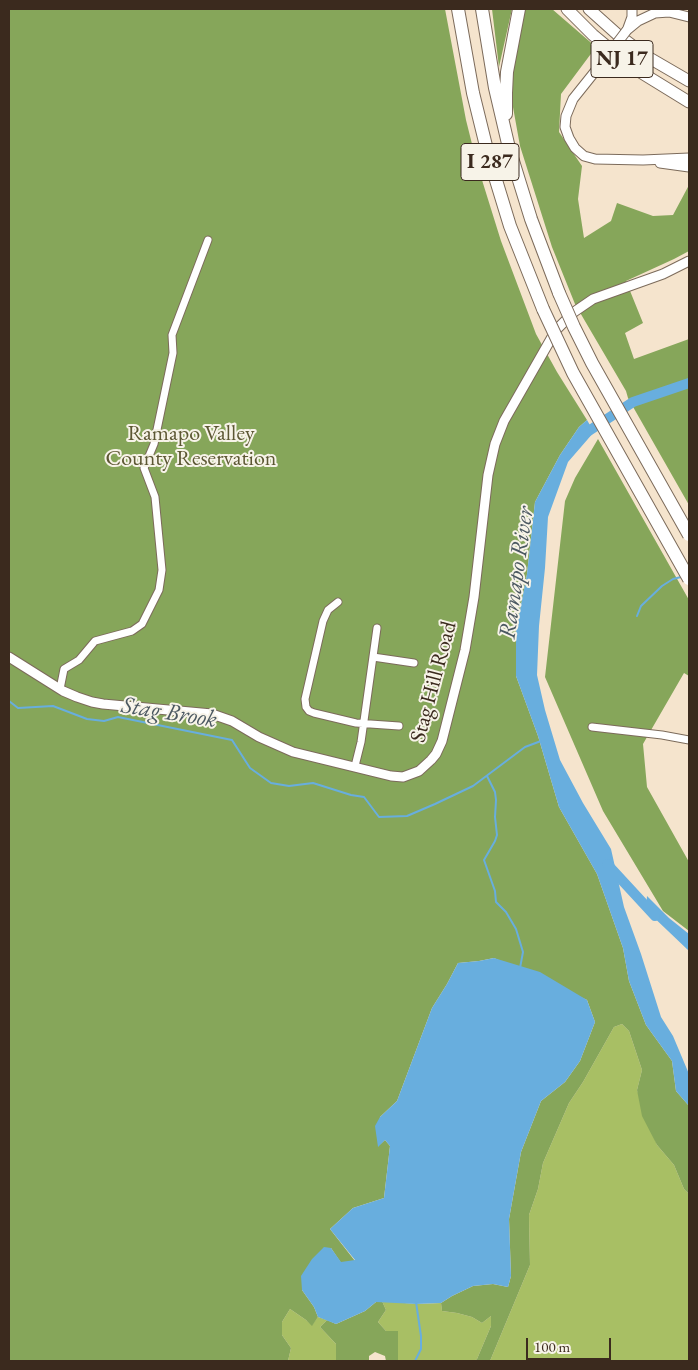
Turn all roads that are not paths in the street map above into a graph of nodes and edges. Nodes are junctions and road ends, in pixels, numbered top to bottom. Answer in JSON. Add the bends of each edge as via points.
{"nodes":[{"id":1,"x":458,"y":9,"type":"edge"},
{"id":2,"x":482,"y":9,"type":"edge"},
{"id":3,"x":519,"y":9,"type":"edge"},
{"id":4,"x":567,"y":9,"type":"edge"},
{"id":5,"x":589,"y":9,"type":"edge"},
{"id":6,"x":598,"y":9,"type":"edge"},
{"id":7,"x":632,"y":9,"type":"edge"},
{"id":8,"x":663,"y":9,"type":"edge"},
{"id":9,"x":677,"y":13,"type":"junction"},
{"id":10,"x":689,"y":17,"type":"edge"},
{"id":11,"x":627,"y":30,"type":"junction"},
{"id":12,"x":632,"y":46,"type":"junction"},
{"id":13,"x":646,"y":56,"type":"junction"},
{"id":14,"x":689,"y":73,"type":"edge"},
{"id":15,"x":689,"y":81,"type":"edge"},
{"id":16,"x":689,"y":100,"type":"edge"},
{"id":17,"x":689,"y":158,"type":"edge"},
{"id":18,"x":643,"y":160,"type":"junction"},
{"id":19,"x":689,"y":167,"type":"edge"},
{"id":20,"x":524,"y":200,"type":"junction"},
{"id":21,"x":208,"y":240,"type":"dead end"},
{"id":22,"x":689,"y":261,"type":"edge"},
{"id":23,"x":689,"y":535,"type":"edge"},
{"id":24,"x":689,"y":579,"type":"edge"},
{"id":25,"x":338,"y":602,"type":"dead end"},
{"id":26,"x":377,"y":628,"type":"dead end"},
{"id":27,"x":9,"y":657,"type":"edge"},
{"id":28,"x":373,"y":657,"type":"junction"},
{"id":29,"x":414,"y":663,"type":"dead end"},
{"id":30,"x":60,"y":689,"type":"junction"},
{"id":31,"x":363,"y":724,"type":"junction"},
{"id":32,"x":399,"y":726,"type":"dead end"},
{"id":33,"x":592,"y":727,"type":"dead end"},
{"id":34,"x":689,"y":740,"type":"edge"},
{"id":35,"x":355,"y":766,"type":"junction"}],
"edges":[{"from":1,"to":24,"type":"highway","number":"I 287","bridge":true,"via":[[488,154],[517,245],[573,373]]},
{"from":2,"to":20,"type":"highway","number":"I 287","via":[[499,109]]},
{"from":3,"to":20,"type":"highway","via":[[506,102]]},
{"from":4,"to":16,"type":"highway","number":"NJ 17","via":[[622,59]]},
{"from":5,"to":12,"type":"highway","number":"NJ 17"},
{"from":6,"to":12,"type":"highway"},
{"from":7,"to":11,"type":"street"},
{"from":8,"to":9,"type":"street"},
{"from":9,"to":10,"type":"street"},
{"from":9,"to":11,"type":"street","via":[[655,13]]},
{"from":11,"to":18,"type":"street","bridge":true,"via":[[573,98],[565,127],[575,148],[584,156],[595,160]]},
{"from":12,"to":13,"type":"highway","number":"NJ 17"},
{"from":13,"to":14,"type":"highway"},
{"from":13,"to":15,"type":"highway","number":"NJ 17"},
{"from":17,"to":18,"type":"street"},
{"from":18,"to":19,"type":"street"},
{"from":20,"to":23,"type":"highway","number":"I 287","bridge":true,"via":[[574,327]]},
{"from":21,"to":30,"type":"street","via":[[172,334],[170,372],[154,444],[144,468],[155,497],[162,570],[159,590],[142,624],[132,631],[95,642],[79,660],[64,669]]},
{"from":22,"to":35,"type":"street","name":"Stag Hill Road","via":[[593,299],[556,330],[504,421],[495,444],[465,650],[440,748],[419,771],[403,776]]},
{"from":25,"to":31,"type":"street","via":[[328,610],[323,621],[305,704],[314,713]]},
{"from":26,"to":28,"type":"street"},
{"from":27,"to":30,"type":"street","name":"Stag Hill Road"},
{"from":28,"to":29,"type":"street"},
{"from":28,"to":31,"type":"street"},
{"from":30,"to":35,"type":"street","name":"Stag Hill Road","via":[[77,698],[103,704],[212,714],[293,752]]},
{"from":31,"to":32,"type":"street"},
{"from":31,"to":35,"type":"street"},
{"from":33,"to":34,"type":"street"}]}
